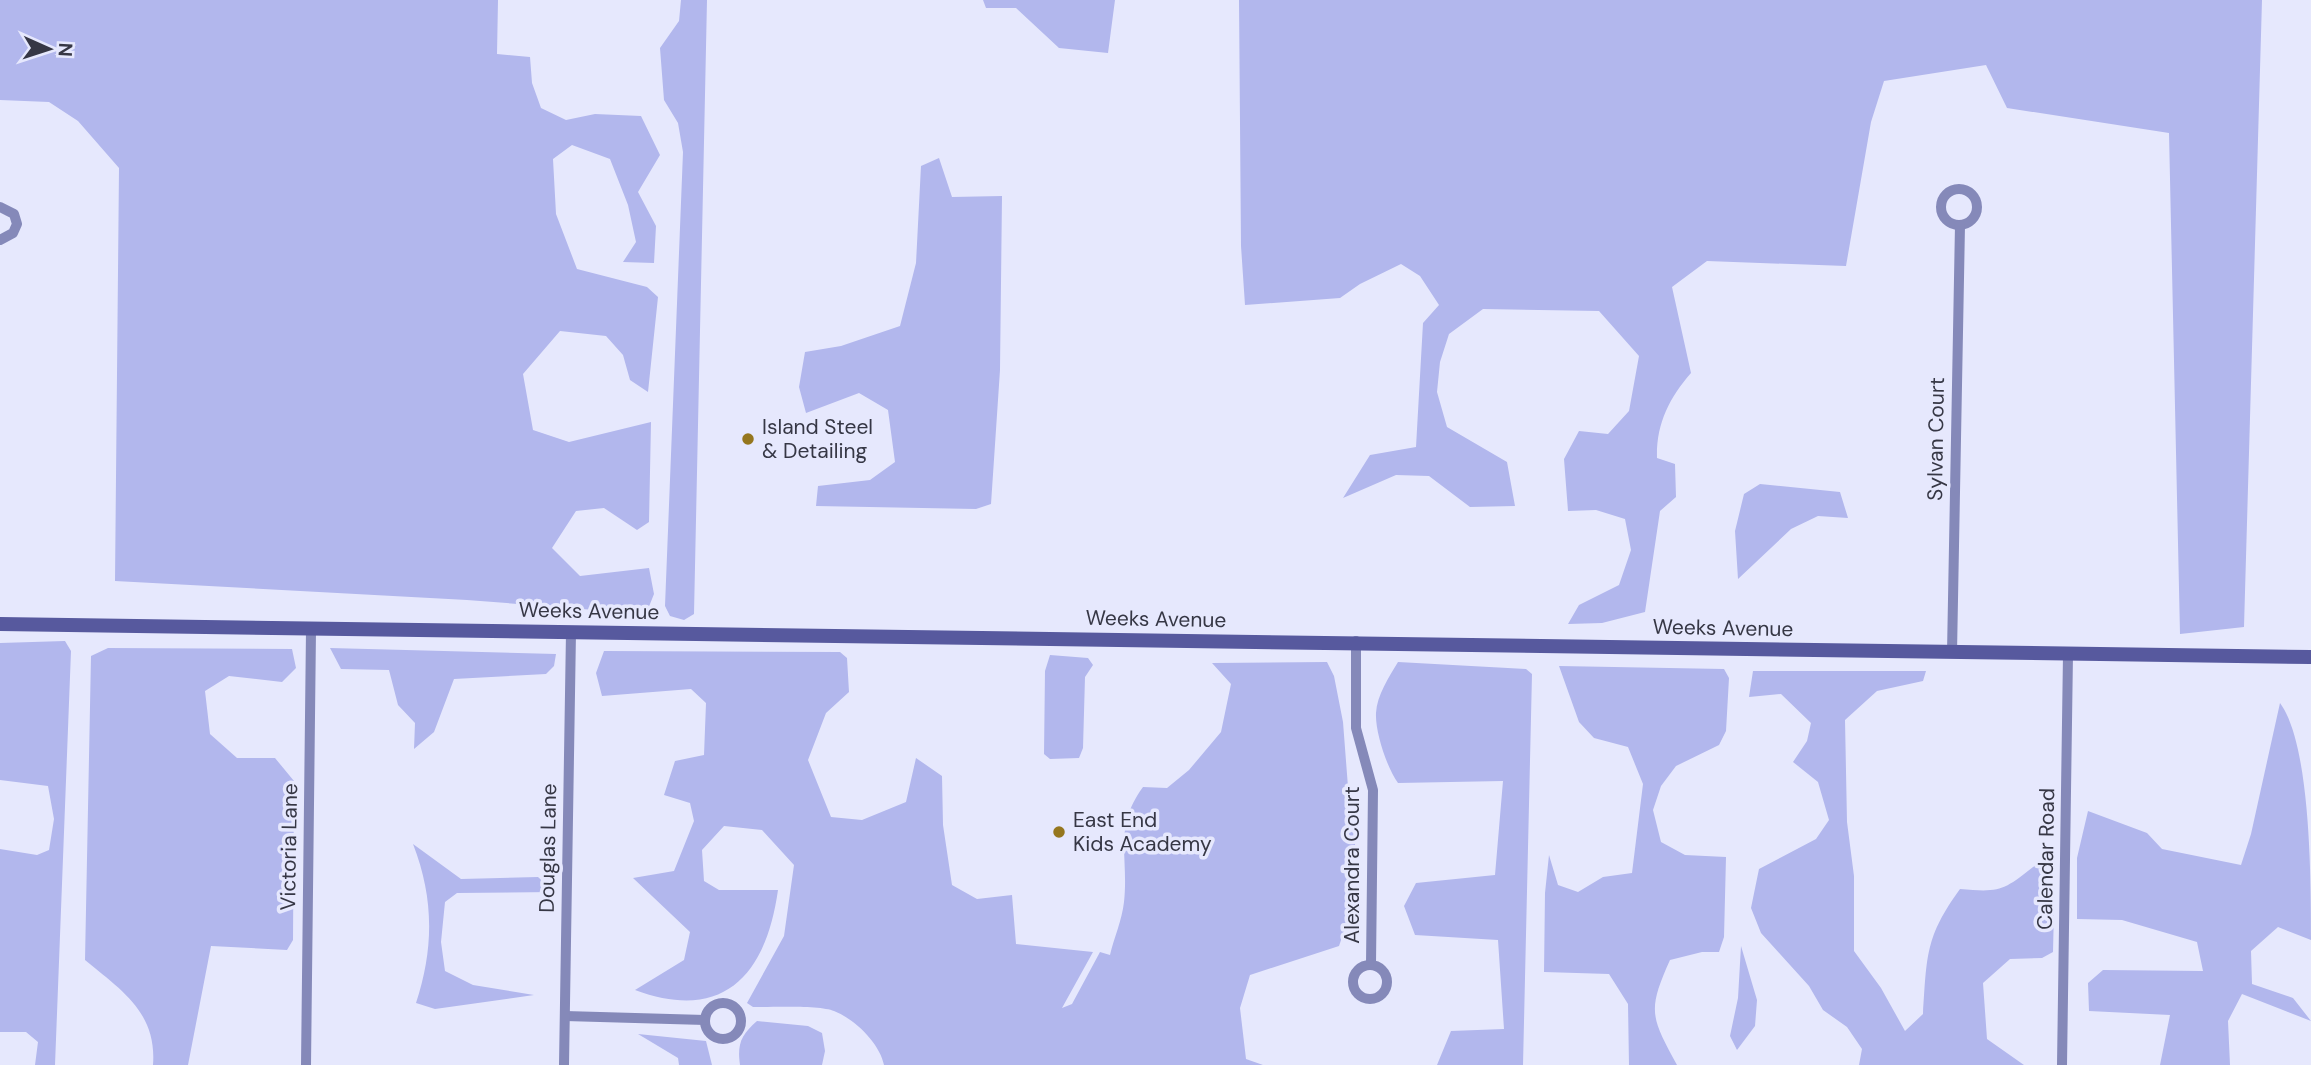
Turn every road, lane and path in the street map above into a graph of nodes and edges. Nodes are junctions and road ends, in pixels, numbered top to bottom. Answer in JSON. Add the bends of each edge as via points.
{"nodes":[{"id":1,"x":0,"y":207,"type":"edge"},
{"id":2,"x":1960,"y":225,"type":"dead end"},
{"id":3,"x":0,"y":240,"type":"edge"},
{"id":4,"x":0,"y":624,"type":"edge"},
{"id":5,"x":311,"y":630,"type":"junction"},
{"id":6,"x":571,"y":632,"type":"junction"},
{"id":7,"x":1356,"y":642,"type":"junction"},
{"id":8,"x":1952,"y":653,"type":"junction"},
{"id":9,"x":2068,"y":654,"type":"junction"},
{"id":10,"x":2311,"y":657,"type":"edge"},
{"id":11,"x":1371,"y":964,"type":"dead end"},
{"id":12,"x":565,"y":1016,"type":"junction"},
{"id":13,"x":705,"y":1020,"type":"dead end"},
{"id":14,"x":306,"y":1065,"type":"edge"},
{"id":15,"x":564,"y":1065,"type":"edge"},
{"id":16,"x":2062,"y":1065,"type":"edge"}],
"edges":[{"from":1,"to":3,"type":"street","via":[[10,210],[17,224],[10,237]]},
{"from":2,"to":8,"type":"street","name":"Sylvan Court"},
{"from":4,"to":5,"type":"street","name":"Weeks Avenue"},
{"from":5,"to":6,"type":"street","name":"Weeks Avenue"},
{"from":5,"to":14,"type":"street","name":"Victoria Lane"},
{"from":6,"to":7,"type":"street","name":"Weeks Avenue"},
{"from":6,"to":12,"type":"street","name":"Douglas Lane"},
{"from":7,"to":8,"type":"street","name":"Weeks Avenue"},
{"from":7,"to":11,"type":"street","name":"Alexandra Court","via":[[1356,728],[1373,790]]},
{"from":8,"to":9,"type":"street","name":"Weeks Avenue"},
{"from":9,"to":10,"type":"street","name":"Weeks Avenue"},
{"from":9,"to":16,"type":"street","name":"Calendar Road"},
{"from":12,"to":13,"type":"street"},
{"from":12,"to":15,"type":"street","name":"Douglas Lane"}]}
